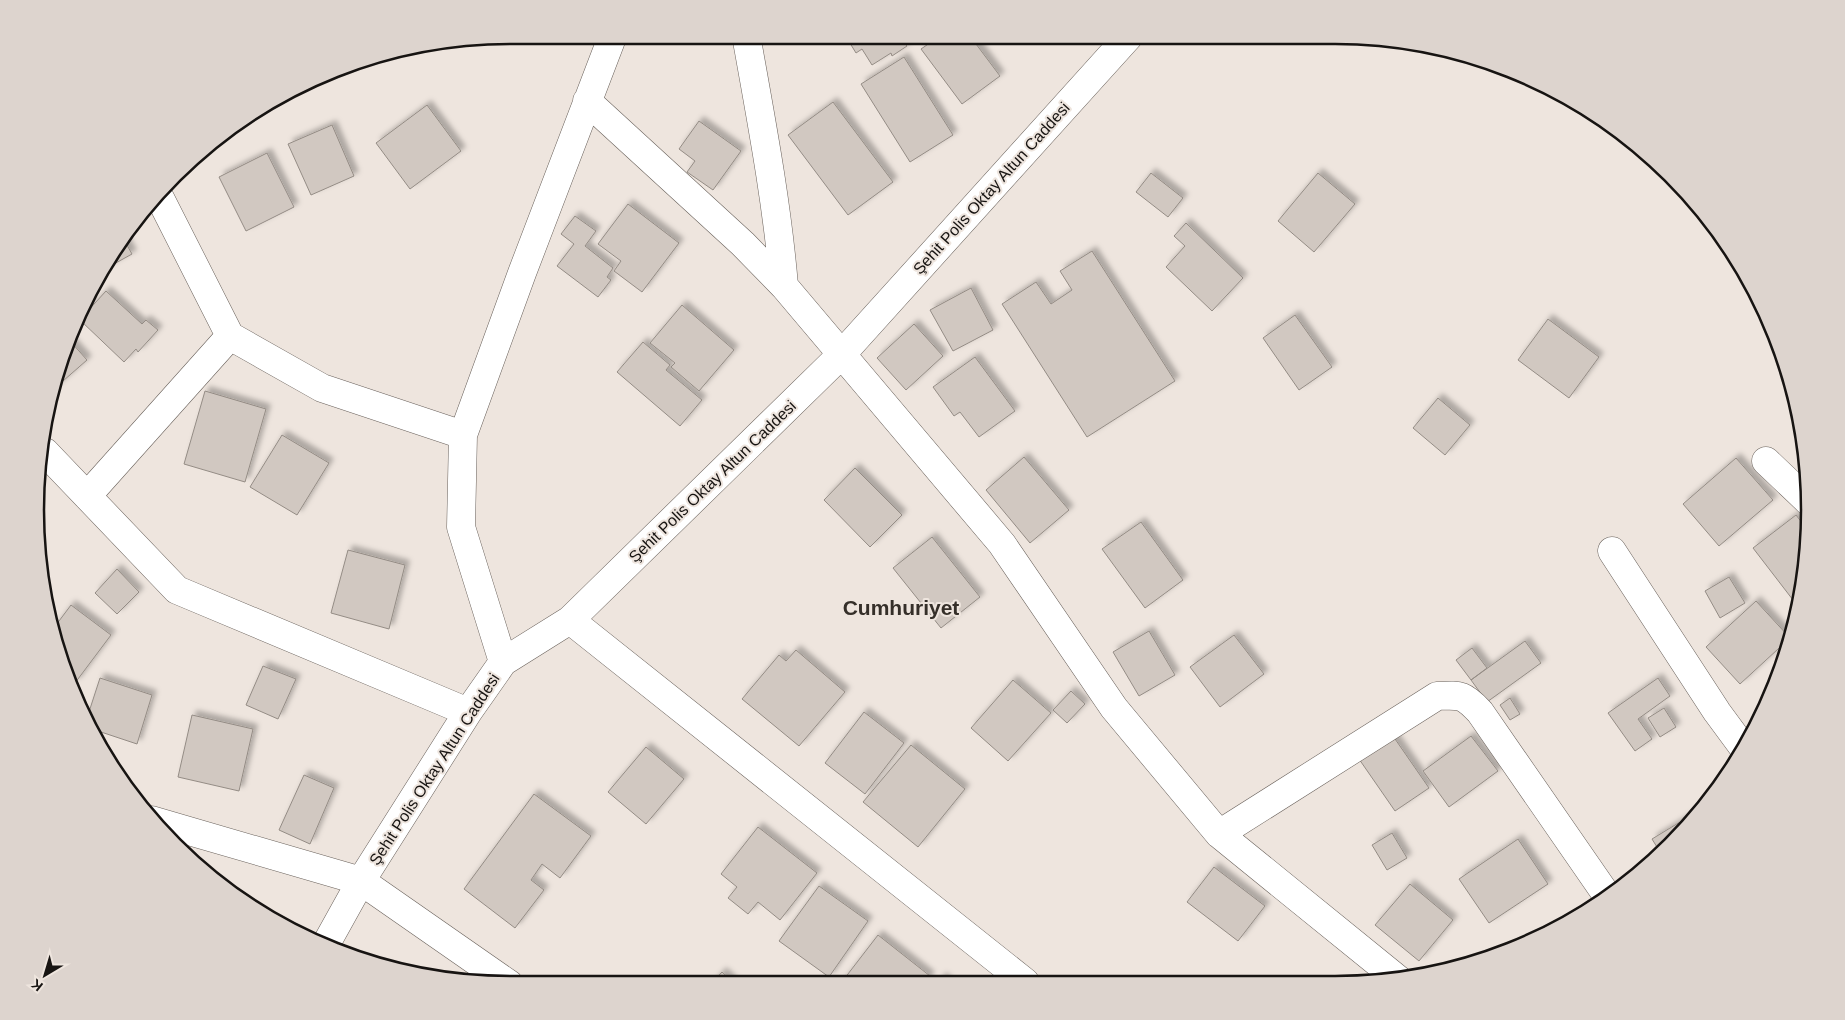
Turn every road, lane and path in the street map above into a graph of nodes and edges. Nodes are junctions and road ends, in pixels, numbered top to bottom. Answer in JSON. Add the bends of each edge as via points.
{"nodes":[{"id":1,"x":609,"y":44,"type":"edge"},
{"id":2,"x":748,"y":44,"type":"edge"},
{"id":3,"x":1122,"y":44,"type":"edge"},
{"id":4,"x":587,"y":101,"type":"junction"},
{"id":5,"x":161,"y":201,"type":"edge"},
{"id":6,"x":784,"y":286,"type":"junction"},
{"id":7,"x":230,"y":336,"type":"junction"},
{"id":8,"x":841,"y":355,"type":"junction"},
{"id":9,"x":463,"y":435,"type":"junction"},
{"id":10,"x":47,"y":455,"type":"edge"},
{"id":11,"x":1766,"y":462,"type":"dead end"},
{"id":12,"x":1800,"y":494,"type":"edge"},
{"id":13,"x":87,"y":496,"type":"junction"},
{"id":14,"x":1612,"y":551,"type":"dead end"},
{"id":15,"x":570,"y":620,"type":"junction"},
{"id":16,"x":503,"y":662,"type":"junction"},
{"id":17,"x":468,"y":712,"type":"junction"},
{"id":18,"x":1739,"y":742,"type":"edge"},
{"id":19,"x":166,"y":824,"type":"edge"},
{"id":20,"x":1220,"y":834,"type":"junction"},
{"id":21,"x":361,"y":881,"type":"junction"},
{"id":22,"x":1604,"y":891,"type":"edge"},
{"id":23,"x":329,"y":939,"type":"edge"},
{"id":24,"x":1390,"y":973,"type":"edge"},
{"id":25,"x":497,"y":976,"type":"edge"},
{"id":26,"x":1017,"y":976,"type":"edge"}],
"edges":[{"from":1,"to":4,"type":"street"},
{"from":2,"to":6,"type":"street","via":[[780,240]]},
{"from":3,"to":8,"type":"street","name":"Şehit Polis Oktay Altun Caddesi"},
{"from":4,"to":6,"type":"street","via":[[743,244]]},
{"from":4,"to":9,"type":"street"},
{"from":5,"to":7,"type":"street"},
{"from":6,"to":8,"type":"street"},
{"from":7,"to":9,"type":"street","via":[[322,388]]},
{"from":7,"to":13,"type":"street"},
{"from":8,"to":15,"type":"street","name":"Şehit Polis Oktay Altun Caddesi"},
{"from":8,"to":20,"type":"street","via":[[1002,544],[1114,708]]},
{"from":9,"to":16,"type":"street","via":[[461,527]]},
{"from":10,"to":13,"type":"street"},
{"from":11,"to":12,"type":"street"},
{"from":13,"to":17,"type":"street","via":[[177,590]]},
{"from":14,"to":18,"type":"street"},
{"from":15,"to":16,"type":"street","name":"Şehit Polis Oktay Altun Caddesi"},
{"from":15,"to":26,"type":"street"},
{"from":16,"to":17,"type":"street","name":"Şehit Polis Oktay Altun Caddesi"},
{"from":17,"to":21,"type":"street","name":"Şehit Polis Oktay Altun Caddesi"},
{"from":19,"to":21,"type":"street"},
{"from":20,"to":22,"type":"street","via":[[1437,696],[1458,695],[1480,712]]},
{"from":20,"to":24,"type":"street"},
{"from":21,"to":23,"type":"street","name":"Şehit Polis Oktay Altun Caddesi"},
{"from":21,"to":25,"type":"street"}]}
